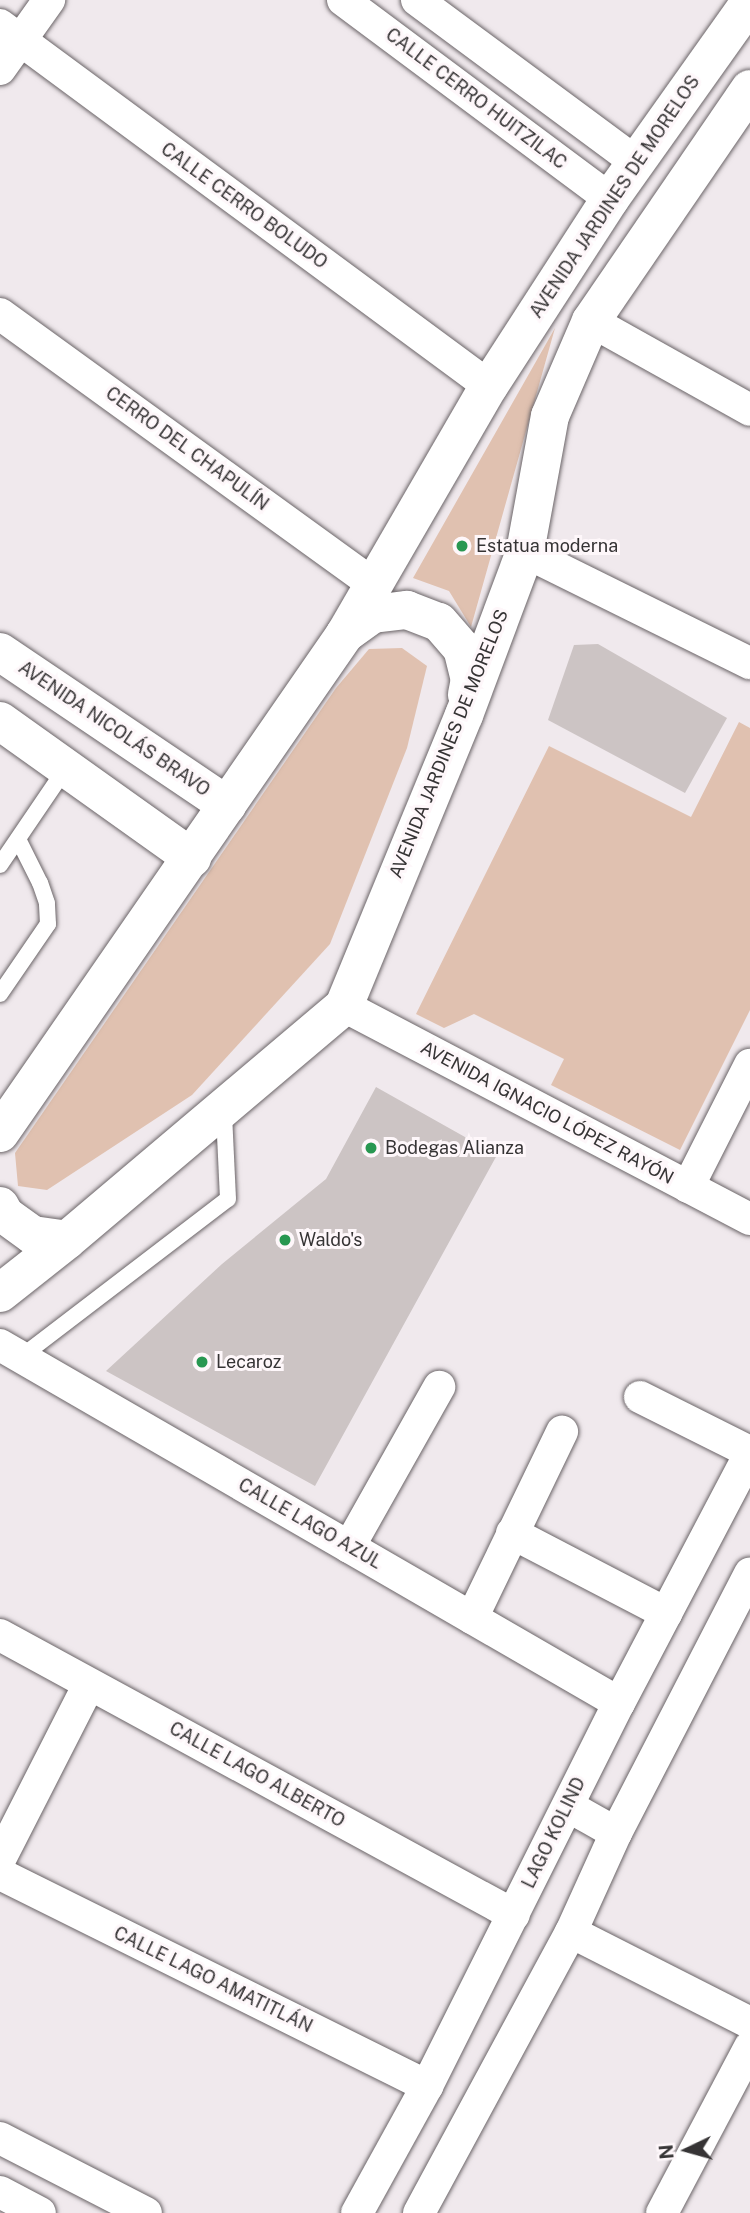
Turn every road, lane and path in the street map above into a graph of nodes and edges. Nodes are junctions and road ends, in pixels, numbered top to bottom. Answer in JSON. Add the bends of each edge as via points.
{"nodes":[{"id":1,"x":49,"y":0,"type":"edge"},
{"id":2,"x":343,"y":0,"type":"edge"},
{"id":3,"x":417,"y":0,"type":"edge"},
{"id":4,"x":750,"y":2,"type":"edge"},
{"id":5,"x":10,"y":33,"type":"edge"},
{"id":6,"x":0,"y":69,"type":"edge"},
{"id":7,"x":750,"y":89,"type":"edge"},
{"id":8,"x":636,"y":162,"type":"junction"},
{"id":9,"x":610,"y":199,"type":"junction"},
{"id":10,"x":0,"y":314,"type":"edge"},
{"id":11,"x":591,"y":321,"type":"junction"},
{"id":12,"x":489,"y":386,"type":"junction"},
{"id":13,"x":750,"y":410,"type":"edge"},
{"id":14,"x":525,"y":552,"type":"junction"},
{"id":15,"x":374,"y":585,"type":"junction"},
{"id":16,"x":345,"y":634,"type":"junction"},
{"id":17,"x":0,"y":652,"type":"edge"},
{"id":18,"x":750,"y":663,"type":"edge"},
{"id":19,"x":464,"y":715,"type":"junction"},
{"id":20,"x":0,"y":721,"type":"edge"},
{"id":21,"x":66,"y":768,"type":"junction"},
{"id":22,"x":227,"y":805,"type":"junction"},
{"id":23,"x":18,"y":839,"type":"junction"},
{"id":24,"x":192,"y":858,"type":"junction"},
{"id":25,"x":0,"y":865,"type":"edge"},
{"id":26,"x":0,"y":994,"type":"edge"},
{"id":27,"x":344,"y":1006,"type":"junction"},
{"id":28,"x":750,"y":1065,"type":"edge"},
{"id":29,"x":224,"y":1107,"type":"junction"},
{"id":30,"x":7,"y":1110,"type":"edge"},
{"id":31,"x":688,"y":1187,"type":"junction"},
{"id":32,"x":0,"y":1206,"type":"edge"},
{"id":33,"x":750,"y":1219,"type":"edge"},
{"id":34,"x":67,"y":1240,"type":"junction"},
{"id":35,"x":0,"y":1293,"type":"edge"},
{"id":36,"x":10,"y":1351,"type":"edge"},
{"id":37,"x":439,"y":1387,"type":"dead end"},
{"id":38,"x":640,"y":1397,"type":"dead end"},
{"id":39,"x":562,"y":1432,"type":"dead end"},
{"id":40,"x":750,"y":1453,"type":"edge"},
{"id":41,"x":512,"y":1533,"type":"junction"},
{"id":42,"x":349,"y":1547,"type":"junction"},
{"id":43,"x":750,"y":1573,"type":"edge"},
{"id":44,"x":666,"y":1613,"type":"junction"},
{"id":45,"x":472,"y":1618,"type":"junction"},
{"id":46,"x":0,"y":1635,"type":"edge"},
{"id":47,"x":89,"y":1684,"type":"junction"},
{"id":48,"x":619,"y":1703,"type":"junction"},
{"id":49,"x":568,"y":1806,"type":"junction"},
{"id":50,"x":616,"y":1833,"type":"junction"},
{"id":51,"x":0,"y":1859,"type":"edge"},
{"id":52,"x":0,"y":1874,"type":"edge"},
{"id":53,"x":514,"y":1915,"type":"junction"},
{"id":54,"x":571,"y":1931,"type":"junction"},
{"id":55,"x":750,"y":2023,"type":"edge"},
{"id":56,"x":750,"y":2047,"type":"edge"},
{"id":57,"x":427,"y":2086,"type":"junction"},
{"id":58,"x":0,"y":2138,"type":"edge"},
{"id":59,"x":0,"y":2192,"type":"edge"},
{"id":60,"x":40,"y":2213,"type":"edge"},
{"id":61,"x":146,"y":2213,"type":"edge"},
{"id":62,"x":357,"y":2213,"type":"edge"},
{"id":63,"x":419,"y":2213,"type":"edge"},
{"id":64,"x":662,"y":2213,"type":"edge"}],
"edges":[{"from":1,"to":5,"type":"street"},
{"from":2,"to":9,"type":"street","name":"CALLE CERRO HUITZILAC"},
{"from":3,"to":8,"type":"street"},
{"from":4,"to":8,"type":"main road","name":"AVENIDA JARDINES DE MORELOS"},
{"from":5,"to":6,"type":"street"},
{"from":5,"to":12,"type":"street","name":"CALLE CERRO BOLUDO"},
{"from":7,"to":11,"type":"main road","name":"AVENIDA JARDINES DE MORELOS"},
{"from":8,"to":9,"type":"main road","name":"AVENIDA JARDINES DE MORELOS"},
{"from":9,"to":12,"type":"main road","name":"AVENIDA JARDINES DE MORELOS"},
{"from":10,"to":15,"type":"street","name":"CERRO DEL CHAPULÍN"},
{"from":11,"to":13,"type":"street"},
{"from":11,"to":14,"type":"main road","name":"AVENIDA JARDINES DE MORELOS","via":[[550,416]]},
{"from":12,"to":15,"type":"main road","name":"AVENIDA JARDINES DE MORELOS"},
{"from":14,"to":18,"type":"street"},
{"from":14,"to":19,"type":"main road","name":"AVENIDA JARDINES DE MORELOS"},
{"from":15,"to":16,"type":"main road","name":"AVENIDA JARDINES DE MORELOS"},
{"from":16,"to":19,"type":"main road","via":[[373,614],[407,610],[439,622],[462,648],[470,679]]},
{"from":16,"to":22,"type":"main road","name":"AVENIDA JARDINES DE MORELOS"},
{"from":17,"to":22,"type":"main road","name":"AVENIDA NICOLÁS BRAVO"},
{"from":19,"to":27,"type":"main road","name":"AVENIDA JARDINES DE MORELOS"},
{"from":20,"to":21,"type":"main road"},
{"from":21,"to":23,"type":"lane"},
{"from":21,"to":24,"type":"main road"},
{"from":22,"to":24,"type":"main road","name":"AVENIDA JARDINES DE MORELOS"},
{"from":23,"to":25,"type":"lane"},
{"from":23,"to":26,"type":"lane","via":[[40,883],[48,923]]},
{"from":24,"to":30,"type":"main road","name":"AVENIDA JARDINES DE MORELOS"},
{"from":27,"to":29,"type":"main road","name":"AVENIDA JARDINES DE MORELOS"},
{"from":27,"to":31,"type":"street","name":"AVENIDA IGNACIO LÓPEZ RAYÓN"},
{"from":28,"to":31,"type":"street"},
{"from":29,"to":34,"type":"main road","name":"AVENIDA JARDINES DE MORELOS"},
{"from":29,"to":36,"type":"lane","via":[[228,1199]]},
{"from":31,"to":33,"type":"street","name":"AVENIDA IGNACIO LÓPEZ RAYÓN"},
{"from":32,"to":34,"type":"main road","via":[[33,1235]]},
{"from":34,"to":35,"type":"main road","name":"AVENIDA JARDINES DE MORELOS"},
{"from":36,"to":42,"type":"street","name":"CALLE LAGO AZUL"},
{"from":37,"to":42,"type":"street"},
{"from":38,"to":40,"type":"street"},
{"from":39,"to":41,"type":"street"},
{"from":40,"to":44,"type":"street","name":"LAGO KOLIND"},
{"from":41,"to":44,"type":"street"},
{"from":41,"to":45,"type":"street"},
{"from":42,"to":45,"type":"street","name":"CALLE LAGO AZUL"},
{"from":43,"to":50,"type":"street"},
{"from":44,"to":48,"type":"street","name":"LAGO KOLIND"},
{"from":45,"to":48,"type":"street","name":"CALLE LAGO AZUL"},
{"from":46,"to":47,"type":"street","name":"CALLE LAGO ALBERTO"},
{"from":47,"to":51,"type":"street"},
{"from":47,"to":53,"type":"street","name":"CALLE LAGO ALBERTO"},
{"from":48,"to":49,"type":"street","name":"LAGO KOLIND"},
{"from":49,"to":50,"type":"street"},
{"from":49,"to":53,"type":"street","name":"LAGO KOLIND"},
{"from":50,"to":54,"type":"street"},
{"from":52,"to":57,"type":"street","name":"CALLE LAGO AMATITLÁN"},
{"from":53,"to":57,"type":"street","name":"LAGO KOLIND"},
{"from":54,"to":55,"type":"street"},
{"from":54,"to":63,"type":"street"},
{"from":56,"to":64,"type":"street"},
{"from":57,"to":62,"type":"street","name":"LAGO KOLIND"},
{"from":58,"to":61,"type":"street"},
{"from":59,"to":60,"type":"street"}]}
